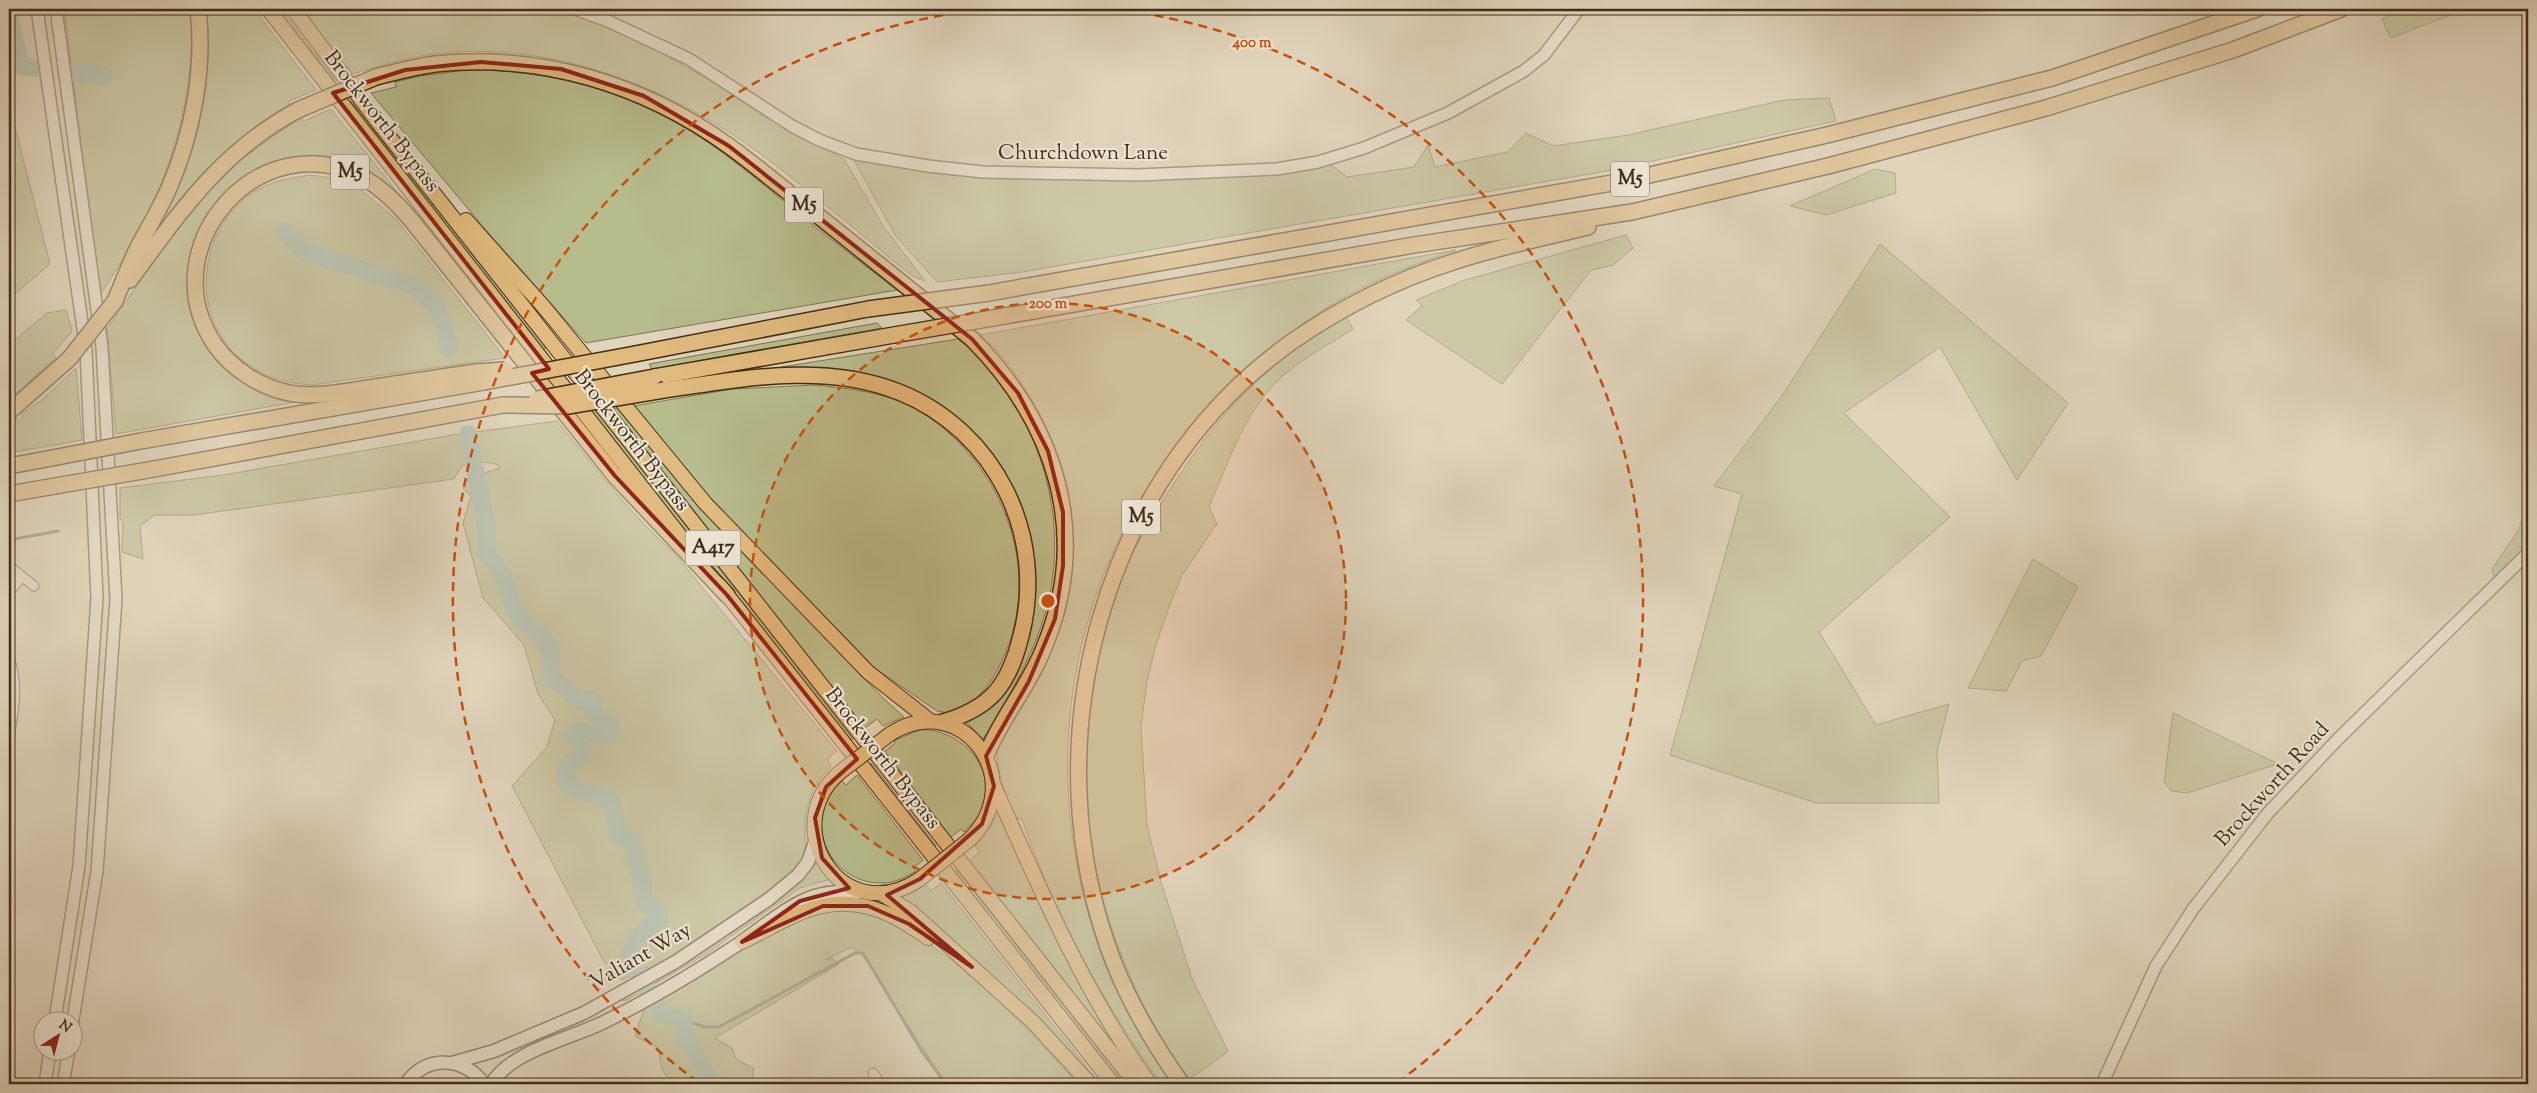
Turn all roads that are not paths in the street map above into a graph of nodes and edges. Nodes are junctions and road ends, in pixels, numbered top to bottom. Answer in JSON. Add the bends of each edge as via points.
{"nodes":[{"id":1,"x":37,"y":9,"type":"edge"},
{"id":2,"x":56,"y":9,"type":"edge"},
{"id":3,"x":198,"y":9,"type":"edge"},
{"id":4,"x":268,"y":9,"type":"edge"},
{"id":5,"x":293,"y":9,"type":"edge"},
{"id":6,"x":575,"y":9,"type":"edge"},
{"id":7,"x":1579,"y":9,"type":"edge"},
{"id":8,"x":2257,"y":9,"type":"edge"},
{"id":9,"x":2341,"y":9,"type":"edge"},
{"id":10,"x":380,"y":125,"type":"junction"},
{"id":11,"x":1632,"y":212,"type":"junction"},
{"id":12,"x":115,"y":301,"type":"junction"},
{"id":13,"x":480,"y":377,"type":"junction"},
{"id":14,"x":503,"y":405,"type":"junction"},
{"id":15,"x":9,"y":412,"type":"edge"},
{"id":16,"x":9,"y":466,"type":"edge"},
{"id":17,"x":9,"y":494,"type":"edge"},
{"id":18,"x":2528,"y":553,"type":"edge"},
{"id":19,"x":13,"y":570,"type":"dead end"},
{"id":20,"x":22,"y":577,"type":"junction"},
{"id":21,"x":34,"y":586,"type":"dead end"},
{"id":22,"x":9,"y":592,"type":"edge"},
{"id":23,"x":727,"y":595,"type":"junction"},
{"id":24,"x":9,"y":658,"type":"edge"},
{"id":25,"x":936,"y":721,"type":"junction"},
{"id":26,"x":9,"y":737,"type":"edge"},
{"id":27,"x":986,"y":756,"type":"junction"},
{"id":28,"x":994,"y":786,"type":"junction"},
{"id":29,"x":816,"y":839,"type":"junction"},
{"id":30,"x":858,"y":892,"type":"junction"},
{"id":31,"x":880,"y":893,"type":"junction"},
{"id":32,"x":742,"y":942,"type":"junction"},
{"id":33,"x":972,"y":968,"type":"junction"},
{"id":34,"x":57,"y":1010,"type":"edge"},
{"id":35,"x":75,"y":1010,"type":"edge"},
{"id":36,"x":49,"y":1060,"type":"edge"},
{"id":37,"x":67,"y":1060,"type":"edge"},
{"id":38,"x":452,"y":1062,"type":"junction"},
{"id":39,"x":874,"y":1073,"type":"dead end"},
{"id":40,"x":45,"y":1084,"type":"edge"},
{"id":41,"x":63,"y":1084,"type":"edge"},
{"id":42,"x":406,"y":1084,"type":"edge"},
{"id":43,"x":484,"y":1084,"type":"edge"},
{"id":44,"x":491,"y":1084,"type":"edge"},
{"id":45,"x":880,"y":1084,"type":"edge"},
{"id":46,"x":1090,"y":1084,"type":"edge"},
{"id":47,"x":1113,"y":1084,"type":"edge"},
{"id":48,"x":1136,"y":1084,"type":"edge"},
{"id":49,"x":1150,"y":1084,"type":"edge"},
{"id":50,"x":1182,"y":1084,"type":"edge"},
{"id":51,"x":2102,"y":1084,"type":"edge"}],
"edges":[{"from":1,"to":34,"type":"street","via":[[86,350],[97,598],[79,866]]},
{"from":2,"to":35,"type":"street","via":[[102,347],[116,599],[97,871]]},
{"from":3,"to":12,"type":"highway","number":"M5","via":[[197,81],[182,152],[169,189],[136,251]]},
{"from":4,"to":23,"type":"highway","name":"Brockworth Bypass","number":"A417"},
{"from":5,"to":10,"type":"highway","name":"Brockworth Bypass","number":"A417"},
{"from":6,"to":7,"type":"street","name":"Churchdown Lane","via":[[675,52],[792,126],[856,154],[983,172],[1138,175],[1277,169],[1318,162],[1364,148],[1448,113],[1524,71],[1544,55]]},
{"from":8,"to":13,"type":"highway","number":"M5","bridge":true,"via":[[2052,78],[1623,181],[989,293],[868,309],[558,368]]},
{"from":9,"to":11,"type":"highway","number":"M5","via":[[2233,50],[2046,108],[1828,166]]},
{"from":10,"to":25,"type":"highway","via":[[543,306],[705,503],[868,672]]},
{"from":10,"to":48,"type":"highway","name":"Brockworth Bypass","number":"A417"},
{"from":11,"to":14,"type":"highway","number":"M5","bridge":true,"via":[[1414,244]]},
{"from":11,"to":50,"type":"highway","number":"M5","via":[[1425,272],[1375,293],[1313,328],[1273,357],[1215,412],[1174,463],[1133,533],[1107,594],[1090,653],[1079,735],[1079,808],[1089,878],[1114,963],[1141,1019]]},
{"from":12,"to":15,"type":"highway","number":"M5","bridge":true,"via":[[69,359]]},
{"from":12,"to":27,"type":"highway","number":"M5","bridge":true,"via":[[207,179],[258,134],[298,110],[376,77],[433,65],[508,62],[562,69],[644,96],[729,146],[957,326],[997,364],[1035,421],[1057,478],[1063,512],[1061,590],[1044,650]]},
{"from":13,"to":16,"type":"highway","number":"M5","bridge":true},
{"from":13,"to":23,"type":"highway","number":"M5","via":[[336,393],[288,392],[259,382],[221,354],[203,321],[195,281],[198,251],[207,229],[232,196],[254,180],[280,169],[306,165],[334,167],[376,186],[412,221],[615,476]]},
{"from":14,"to":17,"type":"highway","number":"M5","bridge":true},
{"from":14,"to":25,"type":"highway","number":"M5","bridge":true,"via":[[568,406],[775,375],[849,379],[883,387],[913,398],[955,425],[997,474],[1019,520],[1028,566],[1026,610],[1018,648],[999,688],[980,707],[966,715]]},
{"from":18,"to":51,"type":"street","name":"Brockworth Road","via":[[2319,758],[2268,813],[2193,909],[2156,966]]},
{"from":19,"to":20,"type":"street"},
{"from":20,"to":21,"type":"street"},
{"from":20,"to":22,"type":"street"},
{"from":23,"to":47,"type":"highway","name":"Brockworth Bypass","number":"A417"},
{"from":24,"to":26,"type":"street","via":[[15,697]]},
{"from":25,"to":27,"type":"highway","via":[[968,737]]},
{"from":25,"to":29,"type":"highway","bridge":true,"via":[[913,722],[890,734],[839,773],[818,802]]},
{"from":27,"to":28,"type":"highway"},
{"from":28,"to":31,"type":"highway","bridge":true,"via":[[987,814],[969,840],[920,879],[897,891]]},
{"from":28,"to":49,"type":"highway","via":[[1068,949]]},
{"from":29,"to":30,"type":"highway","via":[[828,867]]},
{"from":29,"to":38,"type":"main road","name":"Valiant Way","via":[[808,862],[790,882],[659,971],[568,1020],[494,1051]]},
{"from":30,"to":31,"type":"highway"},
{"from":30,"to":32,"type":"main road","name":"Valiant Way","via":[[828,892],[800,901],[770,919]]},
{"from":31,"to":33,"type":"highway","via":[[910,911]]},
{"from":32,"to":33,"type":"highway","via":[[800,913],[822,906],[868,906],[888,912],[909,924]]},
{"from":32,"to":44,"type":"main road","name":"Valiant Way","via":[[633,1007],[523,1056],[508,1065]]},
{"from":33,"to":46,"type":"highway","via":[[1033,1022]]},
{"from":36,"to":40,"type":"street"},
{"from":37,"to":41,"type":"street"},
{"from":38,"to":42,"type":"main road","name":"Valiant Way","via":[[422,1068]]},
{"from":38,"to":43,"type":"main road","via":[[466,1067]]},
{"from":39,"to":45,"type":"street"}]}
